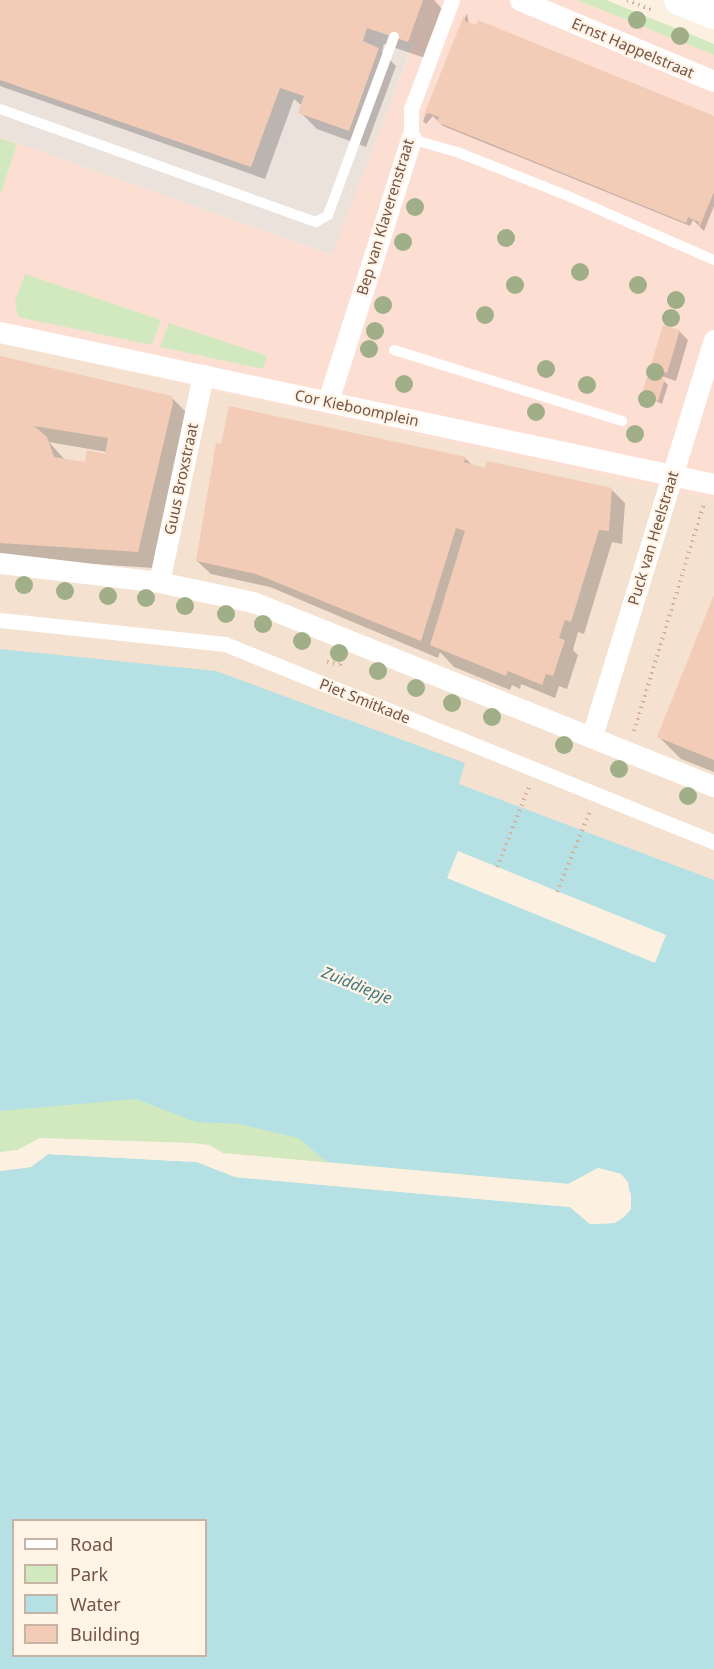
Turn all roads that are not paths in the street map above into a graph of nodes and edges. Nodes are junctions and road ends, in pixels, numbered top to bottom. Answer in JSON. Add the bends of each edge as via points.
{"nodes":[{"id":1,"x":452,"y":0,"type":"edge"},
{"id":2,"x":520,"y":0,"type":"edge"},
{"id":3,"x":679,"y":0,"type":"edge"},
{"id":4,"x":714,"y":14,"type":"edge"},
{"id":5,"x":394,"y":37,"type":"dead end"},
{"id":6,"x":714,"y":81,"type":"edge"},
{"id":7,"x":0,"y":110,"type":"edge"},
{"id":8,"x":411,"y":139,"type":"junction"},
{"id":9,"x":714,"y":260,"type":"edge"},
{"id":10,"x":0,"y":332,"type":"edge"},
{"id":11,"x":714,"y":340,"type":"edge"},
{"id":12,"x":394,"y":350,"type":"dead end"},
{"id":13,"x":203,"y":375,"type":"junction"},
{"id":14,"x":328,"y":402,"type":"junction"},
{"id":15,"x":621,"y":421,"type":"dead end"},
{"id":16,"x":672,"y":475,"type":"junction"},
{"id":17,"x":712,"y":484,"type":"edge"},
{"id":18,"x":0,"y":562,"type":"edge"},
{"id":19,"x":159,"y":582,"type":"junction"},
{"id":20,"x":0,"y":620,"type":"edge"},
{"id":21,"x":592,"y":736,"type":"junction"},
{"id":22,"x":714,"y":786,"type":"edge"},
{"id":23,"x":714,"y":842,"type":"edge"}],
"edges":[{"from":1,"to":8,"type":"street","name":"Bep van Klaverenstraat","via":[[411,109]]},
{"from":2,"to":6,"type":"street","name":"Ernst Happelstraat"},
{"from":3,"to":4,"type":"main road"},
{"from":5,"to":7,"type":"lane","via":[[328,215],[316,222]]},
{"from":8,"to":9,"type":"lane","via":[[457,152],[568,196]]},
{"from":8,"to":14,"type":"street","name":"Bep van Klaverenstraat"},
{"from":10,"to":13,"type":"street","name":"Cor Kieboomplein"},
{"from":11,"to":16,"type":"street","name":"Puck van Heelstraat"},
{"from":12,"to":15,"type":"lane"},
{"from":13,"to":14,"type":"street","name":"Cor Kieboomplein"},
{"from":13,"to":19,"type":"street","name":"Guus Broxstraat"},
{"from":14,"to":16,"type":"street","name":"Cor Kieboomplein"},
{"from":16,"to":17,"type":"street","name":"Cor Kieboomplein"},
{"from":16,"to":21,"type":"street","name":"Puck van Heelstraat"},
{"from":18,"to":19,"type":"street"},
{"from":19,"to":21,"type":"street","via":[[253,602]]},
{"from":20,"to":23,"type":"street","name":"Piet Smitkade","via":[[225,644]]},
{"from":21,"to":22,"type":"street"}]}
